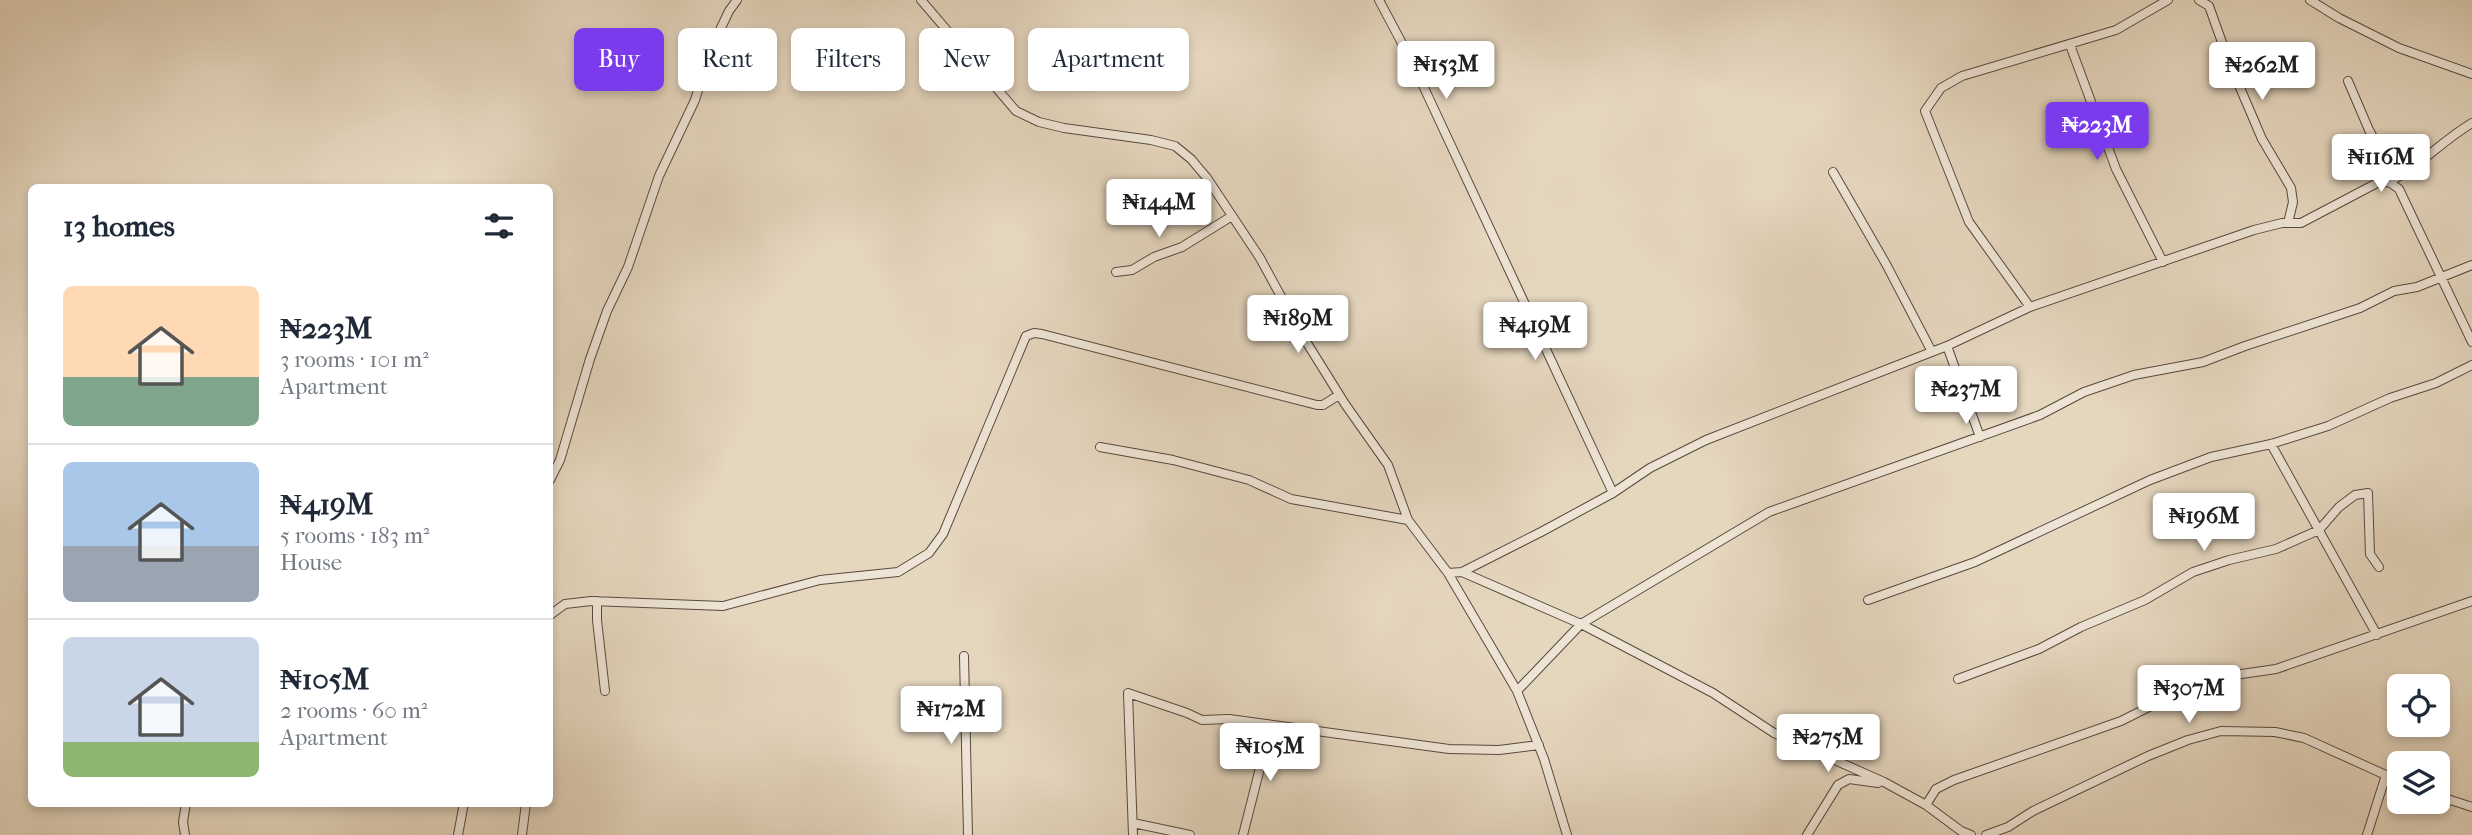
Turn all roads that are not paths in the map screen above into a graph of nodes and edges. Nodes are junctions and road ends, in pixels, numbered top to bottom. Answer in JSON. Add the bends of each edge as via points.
{"nodes":[{"id":1,"x":737,"y":0,"type":"edge"},
{"id":2,"x":921,"y":0,"type":"edge"},
{"id":3,"x":1379,"y":0,"type":"edge"},
{"id":4,"x":2168,"y":0,"type":"edge"},
{"id":5,"x":2199,"y":0,"type":"edge"},
{"id":6,"x":2310,"y":0,"type":"edge"},
{"id":7,"x":2070,"y":45,"type":"junction"},
{"id":8,"x":2472,"y":74,"type":"edge"},
{"id":9,"x":2348,"y":81,"type":"dead end"},
{"id":10,"x":2472,"y":123,"type":"edge"},
{"id":11,"x":1833,"y":172,"type":"dead end"},
{"id":12,"x":2389,"y":182,"type":"junction"},
{"id":13,"x":1232,"y":216,"type":"junction"},
{"id":14,"x":2288,"y":223,"type":"junction"},
{"id":15,"x":2162,"y":262,"type":"junction"},
{"id":16,"x":2472,"y":265,"type":"edge"},
{"id":17,"x":1116,"y":272,"type":"dead end"},
{"id":18,"x":2442,"y":276,"type":"junction"},
{"id":19,"x":2030,"y":307,"type":"junction"},
{"id":20,"x":2472,"y":342,"type":"edge"},
{"id":21,"x":1947,"y":346,"type":"junction"},
{"id":22,"x":1932,"y":352,"type":"junction"},
{"id":23,"x":2472,"y":365,"type":"edge"},
{"id":24,"x":1339,"y":395,"type":"junction"},
{"id":25,"x":1980,"y":437,"type":"junction"},
{"id":26,"x":2271,"y":444,"type":"junction"},
{"id":27,"x":1100,"y":447,"type":"dead end"},
{"id":28,"x":553,"y":474,"type":"edge"},
{"id":29,"x":1613,"y":493,"type":"junction"},
{"id":30,"x":1408,"y":520,"type":"junction"},
{"id":31,"x":2319,"y":530,"type":"junction"},
{"id":32,"x":2379,"y":567,"type":"dead end"},
{"id":33,"x":1461,"y":572,"type":"junction"},
{"id":34,"x":1448,"y":573,"type":"junction"},
{"id":35,"x":1868,"y":600,"type":"dead end"},
{"id":36,"x":597,"y":601,"type":"junction"},
{"id":37,"x":2472,"y":601,"type":"edge"},
{"id":38,"x":553,"y":613,"type":"edge"},
{"id":39,"x":1581,"y":624,"type":"junction"},
{"id":40,"x":2377,"y":635,"type":"junction"},
{"id":41,"x":964,"y":656,"type":"dead end"},
{"id":42,"x":1958,"y":679,"type":"dead end"},
{"id":43,"x":606,"y":691,"type":"dead end"},
{"id":44,"x":1517,"y":691,"type":"junction"},
{"id":45,"x":1267,"y":724,"type":"junction"},
{"id":46,"x":1539,"y":745,"type":"junction"},
{"id":47,"x":2386,"y":775,"type":"joint"},
{"id":48,"x":1888,"y":784,"type":"junction"},
{"id":49,"x":2450,"y":800,"type":"edge"},
{"id":50,"x":1926,"y":805,"type":"junction"},
{"id":51,"x":185,"y":807,"type":"edge"},
{"id":52,"x":463,"y":807,"type":"edge"},
{"id":53,"x":526,"y":807,"type":"edge"},
{"id":54,"x":2472,"y":807,"type":"edge"},
{"id":55,"x":1133,"y":823,"type":"junction"},
{"id":56,"x":185,"y":835,"type":"edge"},
{"id":57,"x":458,"y":835,"type":"edge"},
{"id":58,"x":522,"y":835,"type":"edge"},
{"id":59,"x":968,"y":835,"type":"edge"},
{"id":60,"x":1133,"y":835,"type":"edge"},
{"id":61,"x":1190,"y":835,"type":"edge"},
{"id":62,"x":1244,"y":835,"type":"edge"},
{"id":63,"x":1567,"y":835,"type":"edge"},
{"id":64,"x":1807,"y":835,"type":"edge"},
{"id":65,"x":1971,"y":835,"type":"edge"},
{"id":66,"x":1986,"y":835,"type":"edge"},
{"id":67,"x":2367,"y":835,"type":"edge"}],
"edges":[{"from":1,"to":28,"type":"street","via":[[710,51],[695,100],[659,176],[628,267],[607,311]]},
{"from":2,"to":13,"type":"street","via":[[1016,111],[1064,128],[1175,146],[1207,178]]},
{"from":3,"to":29,"type":"street"},
{"from":4,"to":7,"type":"street","via":[[2116,30]]},
{"from":5,"to":14,"type":"street","via":[[2209,6],[2262,139],[2291,188]]},
{"from":6,"to":8,"type":"street","via":[[2399,48]]},
{"from":7,"to":15,"type":"street","via":[[2116,169]]},
{"from":7,"to":19,"type":"street","via":[[1962,76],[1941,88],[1925,111],[1969,222]]},
{"from":9,"to":12,"type":"street","via":[[2387,163]]},
{"from":10,"to":12,"type":"street"},
{"from":11,"to":22,"type":"street"},
{"from":12,"to":14,"type":"street","via":[[2376,183],[2315,218]]},
{"from":12,"to":18,"type":"street","via":[[2399,189]]},
{"from":13,"to":17,"type":"street","via":[[1182,247],[1132,270]]},
{"from":13,"to":24,"type":"street"},
{"from":14,"to":15,"type":"street"},
{"from":15,"to":19,"type":"street"},
{"from":16,"to":18,"type":"street"},
{"from":18,"to":20,"type":"street"},
{"from":18,"to":25,"type":"street","via":[[2203,362],[2134,375],[2096,388]]},
{"from":19,"to":21,"type":"street"},
{"from":21,"to":22,"type":"street"},
{"from":21,"to":25,"type":"street"},
{"from":22,"to":29,"type":"street","via":[[1706,440]]},
{"from":23,"to":26,"type":"street","via":[[2328,426]]},
{"from":24,"to":30,"type":"street","via":[[1388,465]]},
{"from":24,"to":36,"type":"street","via":[[1317,405],[1028,334],[943,534],[929,553],[913,564],[898,572],[796,585],[723,606]]},
{"from":25,"to":39,"type":"street","via":[[1769,512]]},
{"from":26,"to":31,"type":"street"},
{"from":26,"to":35,"type":"street","via":[[2211,457],[2150,480],[1975,562]]},
{"from":27,"to":30,"type":"street","via":[[1249,480],[1291,499]]},
{"from":29,"to":33,"type":"street"},
{"from":30,"to":34,"type":"street"},
{"from":31,"to":32,"type":"street","via":[[2339,507],[2355,495],[2368,493],[2370,554]]},
{"from":31,"to":40,"type":"street"},
{"from":31,"to":42,"type":"street","via":[[2276,549],[2193,572],[2145,600],[2039,649]]},
{"from":33,"to":34,"type":"street"},
{"from":33,"to":39,"type":"street"},
{"from":34,"to":44,"type":"street"},
{"from":36,"to":38,"type":"street","via":[[565,604]]},
{"from":36,"to":43,"type":"street"},
{"from":37,"to":40,"type":"street"},
{"from":39,"to":44,"type":"street"},
{"from":39,"to":48,"type":"street","via":[[1713,692],[1774,733]]},
{"from":40,"to":50,"type":"street","via":[[2276,669],[2214,678],[2189,687],[2121,721],[1954,780],[1936,789]]},
{"from":41,"to":59,"type":"street"},
{"from":44,"to":46,"type":"street"},
{"from":45,"to":46,"type":"street","via":[[1449,748],[1499,750]]},
{"from":45,"to":55,"type":"street","via":[[1202,720],[1128,693]]},
{"from":45,"to":62,"type":"street"},
{"from":46,"to":63,"type":"street"},
{"from":47,"to":66,"type":"street","via":[[2304,738],[2275,732],[2221,731],[2148,756]]},
{"from":47,"to":67,"type":"street"},
{"from":48,"to":50,"type":"street"},
{"from":48,"to":64,"type":"street","via":[[1849,779],[1838,785]]},
{"from":49,"to":54,"type":"street"},
{"from":50,"to":65,"type":"street"},
{"from":51,"to":56,"type":"street"},
{"from":52,"to":57,"type":"street"},
{"from":53,"to":58,"type":"street"},
{"from":55,"to":60,"type":"street"},
{"from":55,"to":61,"type":"street"}]}
